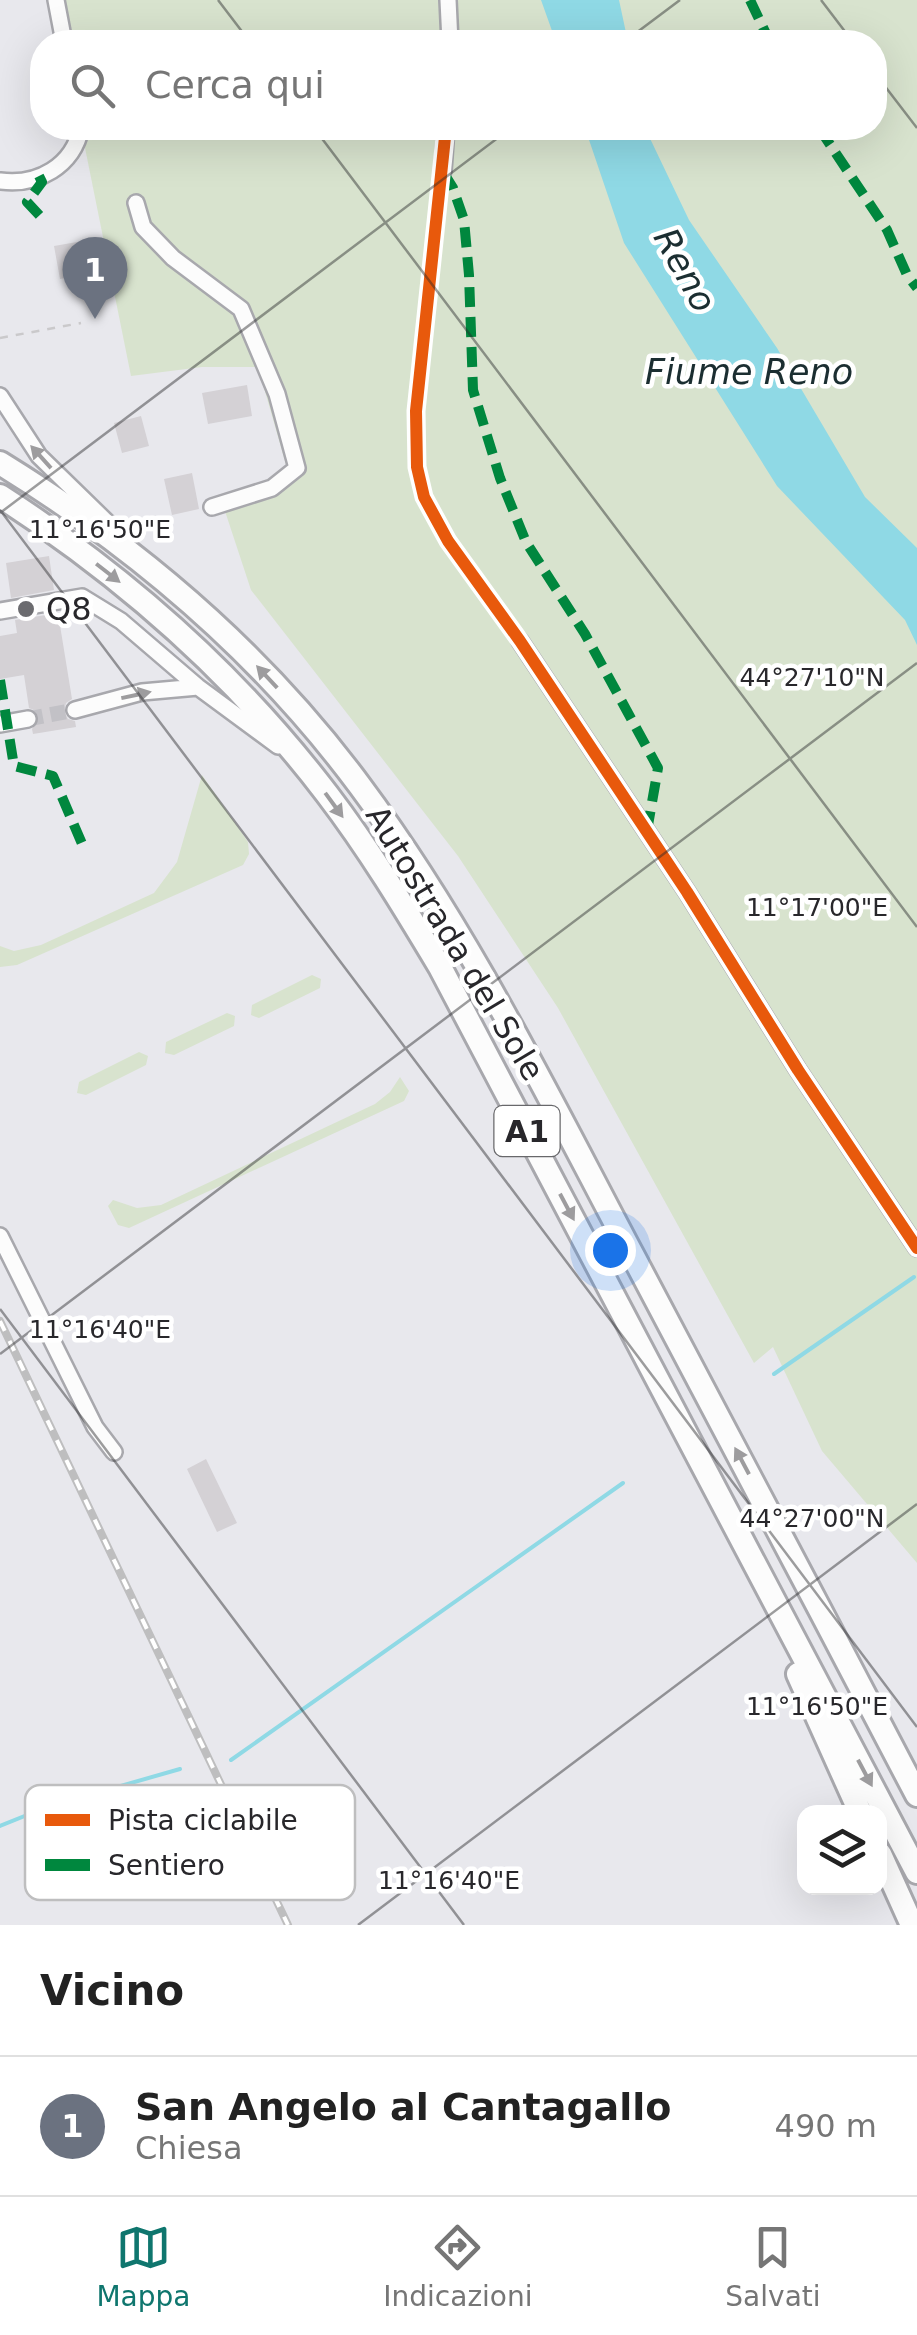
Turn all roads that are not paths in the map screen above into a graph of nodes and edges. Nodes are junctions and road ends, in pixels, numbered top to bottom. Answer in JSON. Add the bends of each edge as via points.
{"nodes":[{"id":1,"x":56,"y":0,"type":"edge"},
{"id":2,"x":448,"y":0,"type":"edge"},
{"id":3,"x":62,"y":30,"type":"edge"},
{"id":4,"x":449,"y":30,"type":"edge"},
{"id":5,"x":76,"y":140,"type":"edge"},
{"id":6,"x":445,"y":140,"type":"edge"},
{"id":7,"x":443,"y":171,"type":"dead end"},
{"id":8,"x":0,"y":181,"type":"edge"},
{"id":9,"x":136,"y":203,"type":"dead end"},
{"id":10,"x":0,"y":396,"type":"edge"},
{"id":11,"x":0,"y":463,"type":"edge"},
{"id":12,"x":0,"y":496,"type":"edge"},
{"id":13,"x":212,"y":507,"type":"dead end"},
{"id":14,"x":186,"y":598,"type":"junction"},
{"id":15,"x":0,"y":611,"type":"edge"},
{"id":16,"x":520,"y":640,"type":"dead end"},
{"id":17,"x":198,"y":687,"type":"junction"},
{"id":18,"x":74,"y":710,"type":"tunnel mouth"},
{"id":19,"x":28,"y":719,"type":"tunnel mouth"},
{"id":20,"x":0,"y":724,"type":"edge"},
{"id":21,"x":305,"y":766,"type":"junction"},
{"id":22,"x":0,"y":1236,"type":"edge"},
{"id":23,"x":917,"y":1248,"type":"edge"},
{"id":24,"x":114,"y":1452,"type":"dead end"},
{"id":25,"x":766,"y":1586,"type":"junction"},
{"id":26,"x":820,"y":1609,"type":"junction"},
{"id":27,"x":917,"y":1762,"type":"edge"},
{"id":28,"x":917,"y":1795,"type":"edge"},
{"id":29,"x":857,"y":1805,"type":"edge"},
{"id":30,"x":887,"y":1870,"type":"edge"},
{"id":31,"x":917,"y":1872,"type":"edge"},
{"id":32,"x":912,"y":1925,"type":"edge"}],
"edges":[{"from":1,"to":3,"type":"lane"},
{"from":2,"to":4,"type":"lane"},
{"from":5,"to":8,"type":"lane","via":[[52,172]]},
{"from":6,"to":7,"type":"lane"},
{"from":9,"to":13,"type":"lane","via":[[143,227],[173,258],[241,309],[277,394],[296,468],[272,488]]},
{"from":14,"to":10,"type":"lane","one_way":true,"via":[[39,456]]},
{"from":11,"to":14,"type":"highway","name":"Autostrada del Sole","number":"A1","via":[[77,512]]},
{"from":12,"to":21,"type":"highway","name":"Autostrada del Sole","number":"A1","one_way":true,"via":[[52,529],[177,630]]},
{"from":26,"to":14,"type":"highway","name":"Autostrada del Sole","number":"A1","one_way":true,"via":[[563,1123],[416,866],[295,707]]},
{"from":15,"to":17,"type":"lane","via":[[82,597]]},
{"from":16,"to":23,"type":"lane"},
{"from":18,"to":17,"type":"lane","one_way":true,"via":[[142,692]]},
{"from":17,"to":21,"type":"lane"},
{"from":19,"to":20,"type":"lane"},
{"from":21,"to":25,"type":"highway","name":"Autostrada del Sole","number":"A1","one_way":true,"via":[[390,882],[440,966]]},
{"from":22,"to":24,"type":"lane","via":[[95,1427]]},
{"from":25,"to":29,"type":"highway"},
{"from":25,"to":31,"type":"highway","name":"Autostrada del Sole","number":"A1","one_way":true},
{"from":26,"to":27,"type":"highway","via":[[852,1642]]},
{"from":26,"to":28,"type":"highway","name":"Autostrada del Sole","number":"A1"},
{"from":30,"to":32,"type":"highway"}]}
